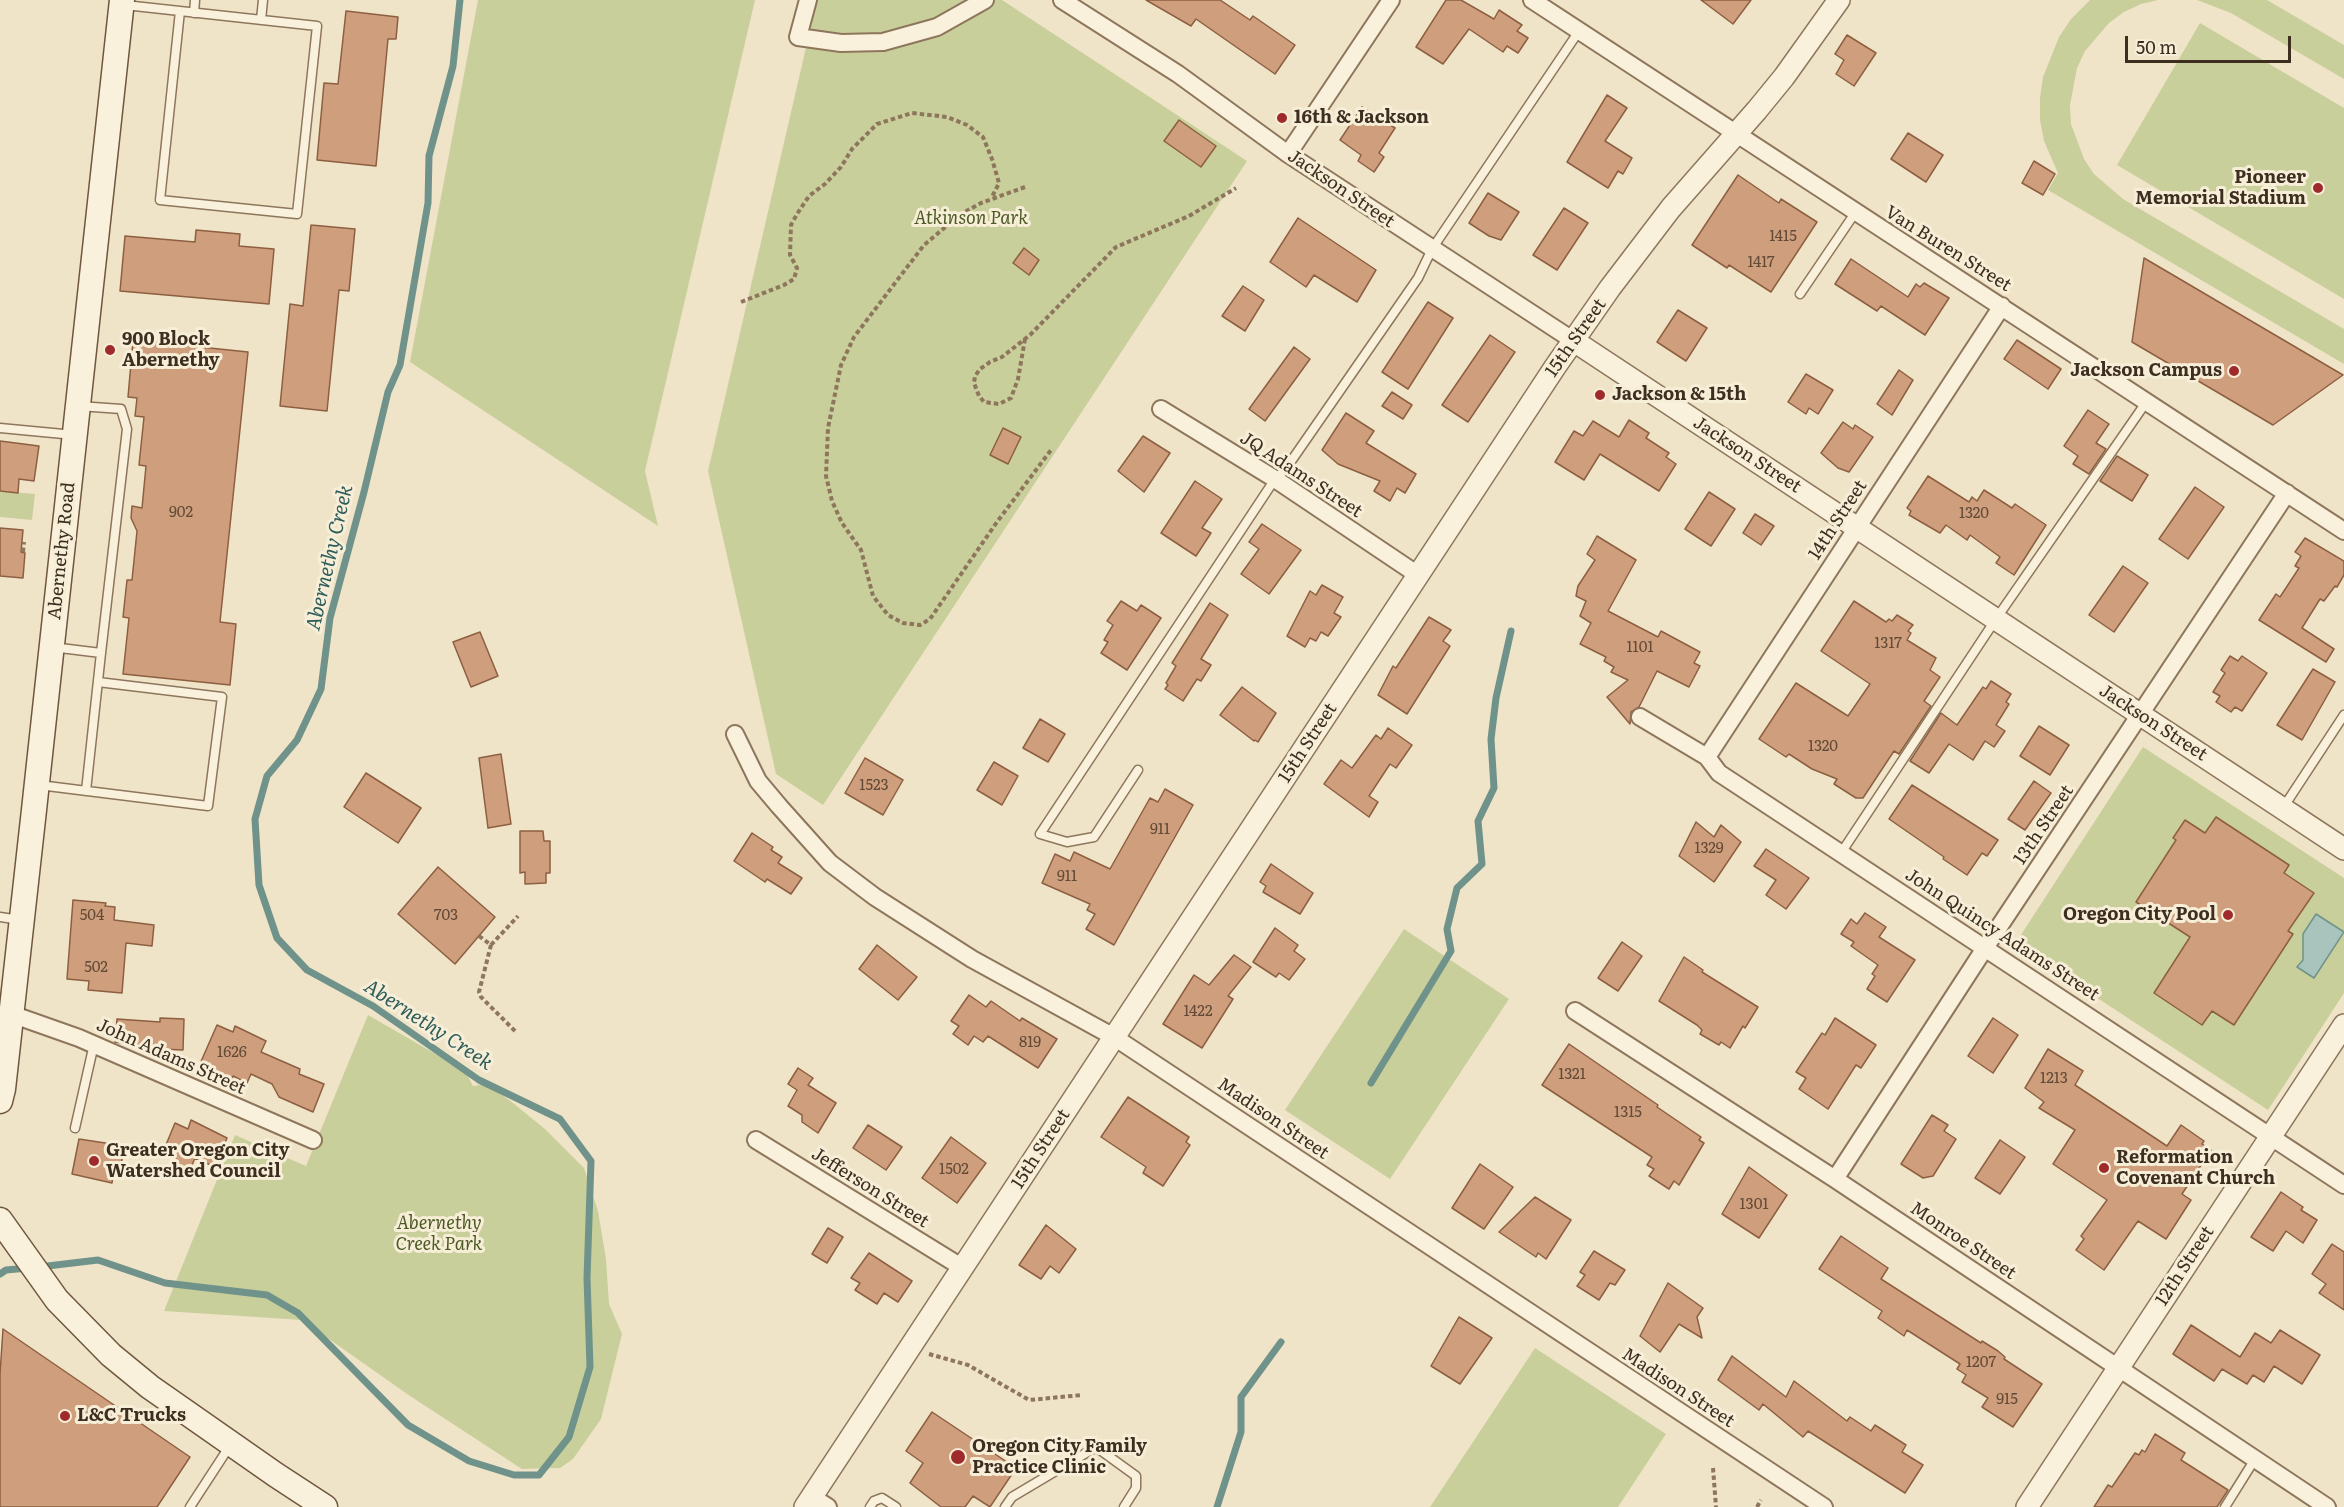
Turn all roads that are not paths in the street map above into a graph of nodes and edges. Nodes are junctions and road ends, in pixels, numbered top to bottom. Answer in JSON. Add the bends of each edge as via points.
{"nodes":[{"id":1,"x":195,"y":0,"type":"edge"},
{"id":2,"x":263,"y":0,"type":"edge"},
{"id":3,"x":808,"y":0,"type":"edge"},
{"id":4,"x":985,"y":0,"type":"edge"},
{"id":5,"x":1062,"y":0,"type":"edge"},
{"id":6,"x":1391,"y":0,"type":"edge"},
{"id":7,"x":1532,"y":0,"type":"edge"},
{"id":8,"x":1839,"y":0,"type":"edge"},
{"id":9,"x":122,"y":2,"type":"edge"},
{"id":10,"x":180,"y":11,"type":"junction"},
{"id":11,"x":194,"y":13,"type":"junction"},
{"id":12,"x":261,"y":20,"type":"junction"},
{"id":13,"x":1579,"y":31,"type":"junction"},
{"id":14,"x":1735,"y":134,"type":"junction"},
{"id":15,"x":1288,"y":154,"type":"junction"},
{"id":16,"x":1855,"y":213,"type":"junction"},
{"id":17,"x":1432,"y":249,"type":"junction"},
{"id":18,"x":1800,"y":294,"type":"dead end"},
{"id":19,"x":2002,"y":306,"type":"junction"},
{"id":20,"x":1574,"y":341,"type":"junction"},
{"id":21,"x":2147,"y":401,"type":"junction"},
{"id":22,"x":78,"y":406,"type":"junction"},
{"id":23,"x":1161,"y":409,"type":"dead end"},
{"id":24,"x":0,"y":428,"type":"edge"},
{"id":25,"x":75,"y":435,"type":"junction"},
{"id":26,"x":1275,"y":479,"type":"junction"},
{"id":27,"x":2287,"y":493,"type":"junction"},
{"id":28,"x":1857,"y":527,"type":"junction"},
{"id":29,"x":2344,"y":531,"type":"edge"},
{"id":30,"x":1418,"y":575,"type":"junction"},
{"id":31,"x":1996,"y":620,"type":"junction"},
{"id":32,"x":52,"y":647,"type":"junction"},
{"id":33,"x":101,"y":653,"type":"junction"},
{"id":34,"x":98,"y":682,"type":"junction"},
{"id":35,"x":2140,"y":715,"type":"junction"},
{"id":36,"x":2344,"y":715,"type":"edge"},
{"id":37,"x":1640,"y":717,"type":"dead end"},
{"id":38,"x":735,"y":734,"type":"dead end"},
{"id":39,"x":1707,"y":757,"type":"junction"},
{"id":40,"x":1138,"y":770,"type":"dead end"},
{"id":41,"x":37,"y":784,"type":"junction"},
{"id":42,"x":86,"y":791,"type":"junction"},
{"id":43,"x":2283,"y":809,"type":"junction"},
{"id":44,"x":2344,"y":849,"type":"edge"},
{"id":45,"x":1841,"y":853,"type":"junction"},
{"id":46,"x":10,"y":919,"type":"edge"},
{"id":47,"x":1985,"y":948,"type":"junction"},
{"id":48,"x":10,"y":1002,"type":"junction"},
{"id":49,"x":1575,"y":1011,"type":"dead end"},
{"id":50,"x":2344,"y":1025,"type":"edge"},
{"id":51,"x":1114,"y":1037,"type":"junction"},
{"id":52,"x":94,"y":1044,"type":"junction"},
{"id":53,"x":0,"y":1101,"type":"edge"},
{"id":54,"x":75,"y":1128,"type":"dead end"},
{"id":55,"x":2270,"y":1136,"type":"junction"},
{"id":56,"x":313,"y":1140,"type":"dead end"},
{"id":57,"x":756,"y":1140,"type":"dead end"},
{"id":58,"x":1835,"y":1179,"type":"junction"},
{"id":59,"x":2344,"y":1185,"type":"edge"},
{"id":60,"x":0,"y":1220,"type":"edge"},
{"id":61,"x":963,"y":1268,"type":"junction"},
{"id":62,"x":2119,"y":1367,"type":"junction"},
{"id":63,"x":231,"y":1444,"type":"junction"},
{"id":64,"x":2255,"y":1459,"type":"junction"},
{"id":65,"x":815,"y":1504,"type":"edge"},
{"id":66,"x":190,"y":1507,"type":"edge"},
{"id":67,"x":325,"y":1507,"type":"edge"},
{"id":68,"x":870,"y":1507,"type":"edge"},
{"id":69,"x":896,"y":1507,"type":"edge"},
{"id":70,"x":1005,"y":1507,"type":"edge"},
{"id":71,"x":1124,"y":1507,"type":"edge"},
{"id":72,"x":1824,"y":1507,"type":"edge"},
{"id":73,"x":2027,"y":1507,"type":"edge"},
{"id":74,"x":2225,"y":1507,"type":"edge"},
{"id":75,"x":2327,"y":1507,"type":"edge"}],
"edges":[{"from":1,"to":11,"type":"lane"},
{"from":2,"to":12,"type":"lane"},
{"from":3,"to":4,"type":"street","via":[[798,37],[841,43],[883,42],[937,27]]},
{"from":5,"to":15,"type":"street","name":"Jackson Street","via":[[1178,74]]},
{"from":6,"to":15,"type":"street"},
{"from":7,"to":13,"type":"street","name":"Van Buren Street"},
{"from":8,"to":14,"type":"street","name":"15th Street","via":[[1784,77]]},
{"from":9,"to":10,"type":"lane"},
{"from":9,"to":22,"type":"main road","name":"Abernethy Road"},
{"from":10,"to":11,"type":"lane"},
{"from":10,"to":12,"type":"lane","via":[[160,200],[297,214],[317,26]]},
{"from":11,"to":12,"type":"lane"},
{"from":13,"to":14,"type":"street","name":"Van Buren Street"},
{"from":13,"to":17,"type":"lane"},
{"from":14,"to":16,"type":"street","name":"Van Buren Street"},
{"from":14,"to":20,"type":"street","name":"15th Street","via":[[1671,208]]},
{"from":15,"to":17,"type":"street","name":"Jackson Street"},
{"from":16,"to":18,"type":"lane"},
{"from":16,"to":19,"type":"street","name":"Van Buren Street"},
{"from":17,"to":20,"type":"street","name":"Jackson Street"},
{"from":17,"to":26,"type":"lane","via":[[1418,278]]},
{"from":19,"to":21,"type":"street","name":"Van Buren Street"},
{"from":19,"to":28,"type":"street","name":"14th Street"},
{"from":20,"to":28,"type":"street","name":"Jackson Street"},
{"from":20,"to":30,"type":"street","name":"15th Street"},
{"from":21,"to":27,"type":"street","name":"Van Buren Street"},
{"from":21,"to":31,"type":"lane"},
{"from":22,"to":25,"type":"main road","name":"Abernethy Road"},
{"from":22,"to":33,"type":"lane","via":[[121,409],[127,429]]},
{"from":23,"to":26,"type":"street","name":"JQ Adams Street"},
{"from":24,"to":25,"type":"lane"},
{"from":25,"to":32,"type":"main road","name":"Abernethy Road"},
{"from":26,"to":30,"type":"street","name":"JQ Adams Street"},
{"from":26,"to":40,"type":"lane","via":[[1040,834],[1067,842],[1094,837]]},
{"from":27,"to":29,"type":"street","name":"Van Buren Street"},
{"from":27,"to":35,"type":"street","name":"13th Street"},
{"from":28,"to":31,"type":"street","name":"Jackson Street"},
{"from":28,"to":39,"type":"street","name":"14th Street"},
{"from":30,"to":51,"type":"street","name":"15th Street"},
{"from":31,"to":35,"type":"street","name":"Jackson Street"},
{"from":31,"to":45,"type":"lane"},
{"from":32,"to":33,"type":"lane"},
{"from":32,"to":41,"type":"main road","name":"Abernethy Road"},
{"from":33,"to":34,"type":"lane"},
{"from":34,"to":42,"type":"lane"},
{"from":34,"to":42,"type":"lane","via":[[222,697],[208,806]]},
{"from":35,"to":43,"type":"street","name":"Jackson Street"},
{"from":35,"to":47,"type":"street","name":"13th Street"},
{"from":36,"to":43,"type":"lane"},
{"from":37,"to":39,"type":"street","name":"John Quincy Adams Street"},
{"from":38,"to":51,"type":"street","name":"Madison Street","via":[[758,781],[845,875],[972,959]]},
{"from":39,"to":45,"type":"street","name":"John Quincy Adams Street","via":[[1719,773]]},
{"from":41,"to":42,"type":"lane"},
{"from":41,"to":46,"type":"main road","name":"Abernethy Road"},
{"from":43,"to":44,"type":"street","name":"Jackson Street"},
{"from":45,"to":47,"type":"street","name":"John Quincy Adams Street"},
{"from":46,"to":48,"type":"main road","name":"Abernethy Road"},
{"from":47,"to":55,"type":"street","name":"John Quincy Adams Street"},
{"from":47,"to":58,"type":"street","name":"13th Street"},
{"from":48,"to":52,"type":"street","name":"John Adams Street","via":[[39,1022]]},
{"from":48,"to":53,"type":"main road","name":"Abernethy Road"},
{"from":49,"to":58,"type":"street","name":"Monroe Street"},
{"from":50,"to":55,"type":"street","name":"12th Street"},
{"from":51,"to":61,"type":"street","name":"15th Street"},
{"from":51,"to":72,"type":"street","name":"Madison Street"},
{"from":52,"to":54,"type":"lane"},
{"from":52,"to":56,"type":"street","name":"John Adams Street"},
{"from":55,"to":59,"type":"street","name":"John Quincy Adams Street"},
{"from":55,"to":62,"type":"street","name":"12th Street"},
{"from":57,"to":61,"type":"street","name":"Jefferson Street"},
{"from":58,"to":62,"type":"street","name":"Monroe Street"},
{"from":60,"to":63,"type":"main road","via":[[69,1314],[133,1373]]},
{"from":61,"to":65,"type":"street","name":"15th Street"},
{"from":62,"to":64,"type":"street","name":"Monroe Street"},
{"from":62,"to":73,"type":"street","name":"12th Street"},
{"from":63,"to":66,"type":"lane"},
{"from":63,"to":67,"type":"main road"},
{"from":64,"to":74,"type":"lane"},
{"from":64,"to":75,"type":"street","name":"Monroe Street"},
{"from":68,"to":69,"type":"lane","via":[[882,1498]]},
{"from":70,"to":71,"type":"lane","via":[[1012,1497],[1096,1447],[1136,1476],[1136,1488]]}]}
